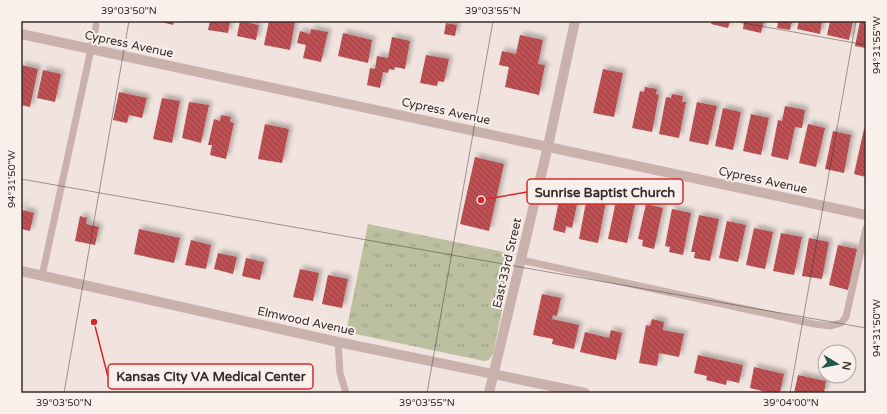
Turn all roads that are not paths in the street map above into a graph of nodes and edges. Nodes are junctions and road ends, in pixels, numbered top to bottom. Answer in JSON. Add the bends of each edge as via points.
{"nodes":[{"id":1,"x":575,"y":21,"type":"edge"},
{"id":2,"x":96,"y":26,"type":"dead end"},
{"id":3,"x":21,"y":34,"type":"edge"},
{"id":4,"x":91,"y":49,"type":"junction"},
{"id":5,"x":548,"y":146,"type":"junction"},
{"id":6,"x":866,"y":215,"type":"edge"},
{"id":7,"x":866,"y":228,"type":"edge"},
{"id":8,"x":521,"y":260,"type":"junction"},
{"id":9,"x":21,"y":271,"type":"edge"},
{"id":10,"x":42,"y":276,"type":"junction"},
{"id":11,"x":338,"y":342,"type":"junction"},
{"id":12,"x":494,"y":374,"type":"junction"},
{"id":13,"x":346,"y":393,"type":"edge"},
{"id":14,"x":489,"y":393,"type":"edge"},
{"id":15,"x":585,"y":393,"type":"edge"}],
"edges":[{"from":1,"to":5,"type":"street","name":"East 33rd Street"},
{"from":2,"to":4,"type":"lane"},
{"from":3,"to":4,"type":"street","name":"Cypress Avenue"},
{"from":4,"to":5,"type":"street","name":"Cypress Avenue"},
{"from":4,"to":10,"type":"lane"},
{"from":5,"to":6,"type":"street","name":"Cypress Avenue"},
{"from":5,"to":8,"type":"street","name":"East 33rd Street"},
{"from":7,"to":8,"type":"lane","via":[[846,317],[841,323],[830,326]]},
{"from":8,"to":12,"type":"street","name":"East 33rd Street"},
{"from":9,"to":10,"type":"street","name":"Elmwood Avenue"},
{"from":10,"to":11,"type":"street","name":"Elmwood Avenue"},
{"from":11,"to":12,"type":"street","name":"Elmwood Avenue"},
{"from":11,"to":13,"type":"lane","via":[[340,373]]},
{"from":12,"to":14,"type":"street","name":"East 33rd Street"},
{"from":12,"to":15,"type":"street","name":"Elmwood Avenue"}]}
